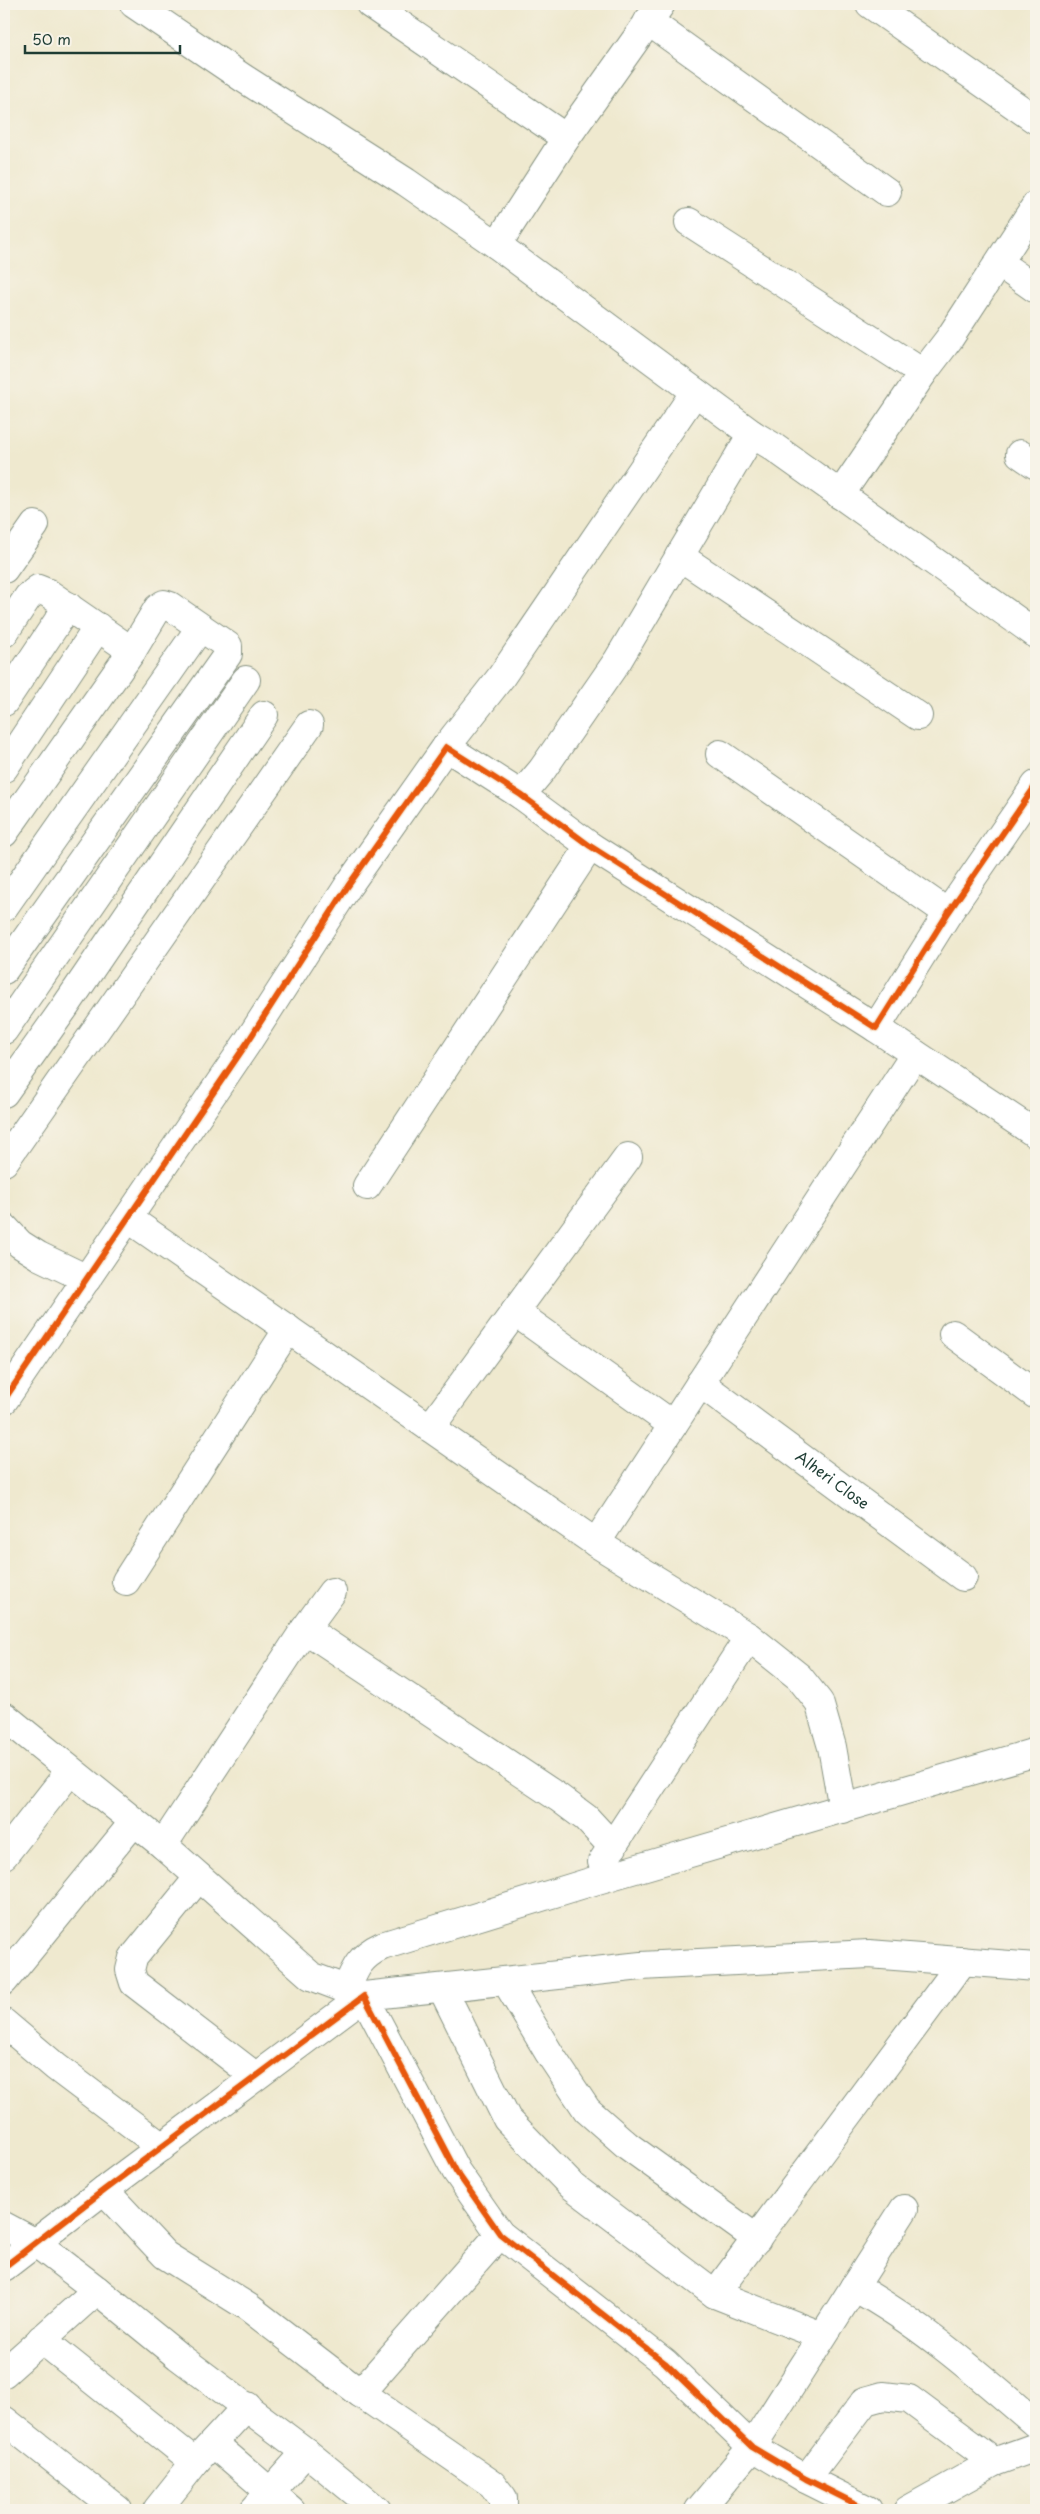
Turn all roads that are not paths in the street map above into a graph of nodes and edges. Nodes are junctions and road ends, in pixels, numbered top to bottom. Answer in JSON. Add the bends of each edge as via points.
{"nodes":[{"id":1,"x":134,"y":4,"type":"edge"},
{"id":2,"x":370,"y":4,"type":"edge"},
{"id":3,"x":881,"y":7,"type":"edge"},
{"id":4,"x":655,"y":12,"type":"edge"},
{"id":5,"x":1036,"y":120,"type":"edge"},
{"id":6,"x":566,"y":138,"type":"junction"},
{"id":7,"x":887,"y":192,"type":"dead end"},
{"id":8,"x":1036,"y":205,"type":"edge"},
{"id":9,"x":690,"y":222,"type":"dead end"},
{"id":10,"x":497,"y":245,"type":"junction"},
{"id":11,"x":999,"y":263,"type":"junction"},
{"id":12,"x":1036,"y":289,"type":"edge"},
{"id":13,"x":923,"y":373,"type":"junction"},
{"id":14,"x":695,"y":392,"type":"junction"},
{"id":15,"x":752,"y":434,"type":"junction"},
{"id":16,"x":840,"y":495,"type":"junction"},
{"id":17,"x":35,"y":525,"type":"dead end"},
{"id":18,"x":679,"y":556,"type":"junction"},
{"id":19,"x":4,"y":568,"type":"edge"},
{"id":20,"x":68,"y":606,"type":"junction"},
{"id":21,"x":98,"y":627,"type":"junction"},
{"id":22,"x":200,"y":628,"type":"junction"},
{"id":23,"x":4,"y":633,"type":"edge"},
{"id":24,"x":1036,"y":634,"type":"edge"},
{"id":25,"x":132,"y":651,"type":"junction"},
{"id":26,"x":246,"y":680,"type":"dead end"},
{"id":27,"x":4,"y":702,"type":"edge"},
{"id":28,"x":4,"y":712,"type":"edge"},
{"id":29,"x":264,"y":715,"type":"dead end"},
{"id":30,"x":918,"y":716,"type":"dead end"},
{"id":31,"x":309,"y":725,"type":"dead end"},
{"id":32,"x":30,"y":730,"type":"junction"},
{"id":33,"x":446,"y":747,"type":"junction"},
{"id":34,"x":720,"y":754,"type":"dead end"},
{"id":35,"x":4,"y":768,"type":"edge"},
{"id":36,"x":1036,"y":787,"type":"edge"},
{"id":37,"x":128,"y":794,"type":"junction"},
{"id":38,"x":521,"y":795,"type":"junction"},
{"id":39,"x":154,"y":811,"type":"junction"},
{"id":40,"x":184,"y":830,"type":"junction"},
{"id":41,"x":4,"y":833,"type":"edge"},
{"id":42,"x":590,"y":846,"type":"junction"},
{"id":43,"x":219,"y":854,"type":"junction"},
{"id":44,"x":4,"y":907,"type":"edge"},
{"id":45,"x":948,"y":913,"type":"junction"},
{"id":46,"x":4,"y":969,"type":"edge"},
{"id":47,"x":34,"y":987,"type":"junction"},
{"id":48,"x":65,"y":1008,"type":"junction"},
{"id":49,"x":876,"y":1028,"type":"junction"},
{"id":50,"x":97,"y":1029,"type":"junction"},
{"id":51,"x":4,"y":1030,"type":"edge"},
{"id":52,"x":915,"y":1054,"type":"junction"},
{"id":53,"x":4,"y":1093,"type":"edge"},
{"id":54,"x":1036,"y":1134,"type":"edge"},
{"id":55,"x":628,"y":1157,"type":"dead end"},
{"id":56,"x":4,"y":1162,"type":"edge"},
{"id":57,"x":367,"y":1186,"type":"dead end"},
{"id":58,"x":129,"y":1219,"type":"junction"},
{"id":59,"x":4,"y":1227,"type":"edge"},
{"id":60,"x":87,"y":1279,"type":"junction"},
{"id":61,"x":515,"y":1312,"type":"junction"},
{"id":62,"x":288,"y":1329,"type":"junction"},
{"id":63,"x":953,"y":1334,"type":"dead end"},
{"id":64,"x":700,"y":1383,"type":"junction"},
{"id":65,"x":1036,"y":1395,"type":"edge"},
{"id":66,"x":4,"y":1400,"type":"edge"},
{"id":67,"x":673,"y":1425,"type":"junction"},
{"id":68,"x":430,"y":1428,"type":"junction"},
{"id":69,"x":596,"y":1543,"type":"junction"},
{"id":70,"x":963,"y":1577,"type":"dead end"},
{"id":71,"x":126,"y":1581,"type":"dead end"},
{"id":72,"x":332,"y":1592,"type":"dead end"},
{"id":73,"x":305,"y":1629,"type":"junction"},
{"id":74,"x":749,"y":1637,"type":"junction"},
{"id":75,"x":4,"y":1716,"type":"edge"},
{"id":76,"x":1036,"y":1752,"type":"edge"},
{"id":77,"x":70,"y":1771,"type":"junction"},
{"id":78,"x":843,"y":1809,"type":"junction"},
{"id":79,"x":134,"y":1823,"type":"junction"},
{"id":80,"x":162,"y":1845,"type":"junction"},
{"id":81,"x":613,"y":1847,"type":"junction"},
{"id":82,"x":4,"y":1855,"type":"edge"},
{"id":83,"x":199,"y":1877,"type":"junction"},
{"id":84,"x":587,"y":1883,"type":"junction"},
{"id":85,"x":963,"y":1961,"type":"junction"},
{"id":86,"x":1036,"y":1967,"type":"edge"},
{"id":87,"x":506,"y":1981,"type":"junction"},
{"id":88,"x":4,"y":1982,"type":"edge"},
{"id":89,"x":442,"y":1988,"type":"junction"},
{"id":90,"x":355,"y":1993,"type":"junction"},
{"id":91,"x":4,"y":2023,"type":"edge"},
{"id":92,"x":256,"y":2076,"type":"junction"},
{"id":93,"x":162,"y":2146,"type":"junction"},
{"id":94,"x":104,"y":2190,"type":"junction"},
{"id":95,"x":904,"y":2209,"type":"dead end"},
{"id":96,"x":4,"y":2226,"type":"edge"},
{"id":97,"x":500,"y":2234,"type":"junction"},
{"id":98,"x":757,"y":2239,"type":"junction"},
{"id":99,"x":36,"y":2243,"type":"junction"},
{"id":100,"x":4,"y":2267,"type":"edge"},
{"id":101,"x":854,"y":2287,"type":"junction"},
{"id":102,"x":97,"y":2290,"type":"junction"},
{"id":103,"x":715,"y":2294,"type":"junction"},
{"id":104,"x":822,"y":2336,"type":"junction"},
{"id":105,"x":41,"y":2339,"type":"junction"},
{"id":106,"x":4,"y":2373,"type":"edge"},
{"id":107,"x":360,"y":2393,"type":"junction"},
{"id":108,"x":247,"y":2406,"type":"junction"},
{"id":109,"x":4,"y":2420,"type":"edge"},
{"id":110,"x":1036,"y":2424,"type":"edge"},
{"id":111,"x":752,"y":2447,"type":"junction"},
{"id":112,"x":1036,"y":2447,"type":"edge"},
{"id":113,"x":204,"y":2452,"type":"junction"},
{"id":114,"x":306,"y":2452,"type":"junction"},
{"id":115,"x":994,"y":2462,"type":"junction"},
{"id":116,"x":806,"y":2479,"type":"junction"},
{"id":117,"x":262,"y":2501,"type":"edge"},
{"id":118,"x":170,"y":2506,"type":"edge"},
{"id":119,"x":118,"y":2510,"type":"edge"},
{"id":120,"x":291,"y":2510,"type":"edge"},
{"id":121,"x":377,"y":2510,"type":"edge"},
{"id":122,"x":503,"y":2510,"type":"edge"},
{"id":123,"x":699,"y":2510,"type":"edge"},
{"id":124,"x":868,"y":2510,"type":"edge"},
{"id":125,"x":908,"y":2510,"type":"edge"}],
"edges":[{"from":1,"to":10,"type":"street"},
{"from":2,"to":6,"type":"street"},
{"from":3,"to":5,"type":"street"},
{"from":4,"to":6,"type":"street"},
{"from":4,"to":7,"type":"street"},
{"from":6,"to":10,"type":"street"},
{"from":8,"to":11,"type":"street"},
{"from":9,"to":13,"type":"street"},
{"from":10,"to":14,"type":"street"},
{"from":11,"to":12,"type":"street"},
{"from":11,"to":13,"type":"street","via":[[949,340]]},
{"from":13,"to":16,"type":"street"},
{"from":14,"to":15,"type":"street"},
{"from":14,"to":33,"type":"street","via":[[500,677]]},
{"from":15,"to":16,"type":"street"},
{"from":15,"to":18,"type":"street"},
{"from":16,"to":24,"type":"street"},
{"from":17,"to":19,"type":"street"},
{"from":18,"to":30,"type":"street"},
{"from":18,"to":38,"type":"street","via":[[618,660]]},
{"from":20,"to":21,"type":"street"},
{"from":20,"to":23,"type":"street","via":[[38,589],[28,597]]},
{"from":20,"to":27,"type":"street"},
{"from":21,"to":25,"type":"street"},
{"from":21,"to":32,"type":"street"},
{"from":22,"to":25,"type":"street","via":[[164,604],[158,608]]},
{"from":22,"to":37,"type":"street","via":[[228,646],[228,654]]},
{"from":22,"to":44,"type":"street"},
{"from":25,"to":41,"type":"street"},
{"from":26,"to":39,"type":"street"},
{"from":28,"to":32,"type":"street"},
{"from":29,"to":40,"type":"street"},
{"from":31,"to":43,"type":"street"},
{"from":32,"to":35,"type":"street"},
{"from":33,"to":38,"type":"street"},
{"from":33,"to":58,"type":"street","via":[[298,961]]},
{"from":34,"to":45,"type":"street"},
{"from":36,"to":45,"type":"street"},
{"from":37,"to":39,"type":"street"},
{"from":37,"to":46,"type":"street"},
{"from":38,"to":42,"type":"street"},
{"from":39,"to":40,"type":"street"},
{"from":39,"to":47,"type":"street"},
{"from":40,"to":43,"type":"street"},
{"from":40,"to":48,"type":"street"},
{"from":42,"to":49,"type":"street"},
{"from":42,"to":57,"type":"street"},
{"from":43,"to":50,"type":"street"},
{"from":45,"to":49,"type":"street"},
{"from":46,"to":47,"type":"street"},
{"from":47,"to":48,"type":"street"},
{"from":47,"to":51,"type":"street"},
{"from":48,"to":50,"type":"street"},
{"from":48,"to":53,"type":"street"},
{"from":49,"to":52,"type":"street"},
{"from":50,"to":56,"type":"street"},
{"from":52,"to":54,"type":"street"},
{"from":52,"to":64,"type":"street"},
{"from":55,"to":61,"type":"street"},
{"from":58,"to":60,"type":"street"},
{"from":58,"to":62,"type":"street"},
{"from":59,"to":60,"type":"street","via":[[20,1244],[39,1256]]},
{"from":60,"to":66,"type":"street"},
{"from":61,"to":67,"type":"street"},
{"from":61,"to":68,"type":"street"},
{"from":62,"to":68,"type":"street"},
{"from":62,"to":71,"type":"street"},
{"from":63,"to":65,"type":"street"},
{"from":64,"to":67,"type":"street"},
{"from":64,"to":70,"type":"street","name":"Alheri Close"},
{"from":67,"to":69,"type":"street"},
{"from":68,"to":69,"type":"street"},
{"from":69,"to":74,"type":"street"},
{"from":72,"to":73,"type":"street"},
{"from":73,"to":80,"type":"street"},
{"from":73,"to":81,"type":"street","via":[[559,1798],[586,1818]]},
{"from":74,"to":78,"type":"street","via":[[800,1678],[819,1702],[832,1748]]},
{"from":74,"to":81,"type":"street"},
{"from":75,"to":77,"type":"street"},
{"from":76,"to":78,"type":"street"},
{"from":77,"to":79,"type":"street"},
{"from":77,"to":82,"type":"street"},
{"from":78,"to":84,"type":"street"},
{"from":79,"to":80,"type":"street"},
{"from":79,"to":88,"type":"street"},
{"from":80,"to":83,"type":"street"},
{"from":81,"to":84,"type":"street"},
{"from":83,"to":90,"type":"street","via":[[311,1976]]},
{"from":83,"to":92,"type":"street","via":[[133,1958],[130,1970],[134,1982]]},
{"from":84,"to":90,"type":"street","via":[[382,1946],[356,1964]]},
{"from":85,"to":86,"type":"street"},
{"from":85,"to":87,"type":"street","via":[[869,1954],[641,1966]]},
{"from":85,"to":98,"type":"street"},
{"from":87,"to":89,"type":"street"},
{"from":87,"to":98,"type":"street","via":[[587,2110],[628,2146]]},
{"from":89,"to":90,"type":"street"},
{"from":89,"to":103,"type":"street","via":[[507,2119],[571,2185]]},
{"from":90,"to":92,"type":"street"},
{"from":90,"to":97,"type":"street","via":[[456,2171]]},
{"from":91,"to":93,"type":"street","via":[[56,2067]]},
{"from":92,"to":93,"type":"street"},
{"from":93,"to":94,"type":"street"},
{"from":94,"to":99,"type":"street"},
{"from":94,"to":107,"type":"street","via":[[165,2255],[248,2307]]},
{"from":95,"to":101,"type":"street"},
{"from":96,"to":99,"type":"street"},
{"from":97,"to":107,"type":"street"},
{"from":97,"to":111,"type":"street","via":[[665,2363]]},
{"from":98,"to":103,"type":"street"},
{"from":99,"to":100,"type":"street"},
{"from":99,"to":102,"type":"street"},
{"from":101,"to":104,"type":"street"},
{"from":101,"to":110,"type":"street","via":[[890,2307]]},
{"from":102,"to":105,"type":"street"},
{"from":102,"to":108,"type":"street","via":[[178,2356]]},
{"from":103,"to":104,"type":"street"},
{"from":104,"to":111,"type":"street"},
{"from":105,"to":106,"type":"street"},
{"from":105,"to":113,"type":"street"},
{"from":107,"to":122,"type":"street","via":[[492,2484],[503,2498]]},
{"from":108,"to":113,"type":"street"},
{"from":108,"to":114,"type":"street"},
{"from":109,"to":119,"type":"street"},
{"from":111,"to":116,"type":"street"},
{"from":111,"to":123,"type":"street"},
{"from":112,"to":115,"type":"street"},
{"from":113,"to":117,"type":"street"},
{"from":113,"to":118,"type":"street"},
{"from":114,"to":117,"type":"street"},
{"from":114,"to":121,"type":"street"},
{"from":115,"to":116,"type":"street","via":[[909,2398],[883,2396],[866,2401]]},
{"from":115,"to":125,"type":"street"},
{"from":116,"to":124,"type":"street"},
{"from":117,"to":120,"type":"street"}]}
